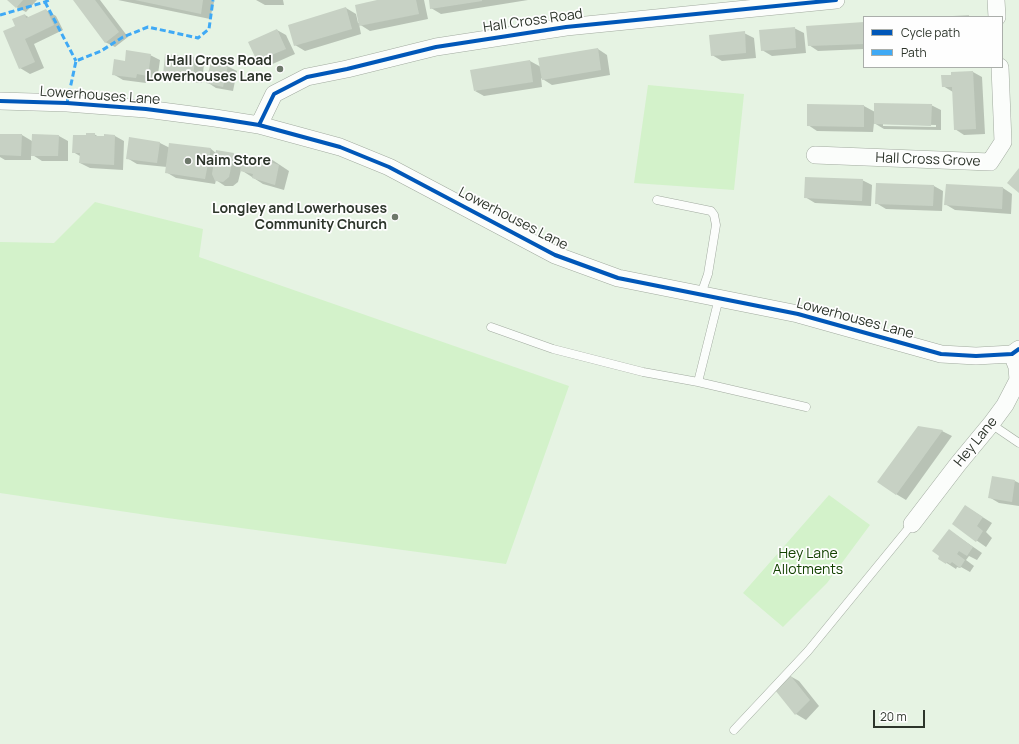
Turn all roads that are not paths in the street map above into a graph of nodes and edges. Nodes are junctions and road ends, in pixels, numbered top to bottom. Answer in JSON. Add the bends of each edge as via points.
{"nodes":[{"id":1,"x":836,"y":0,"type":"edge"},
{"id":2,"x":996,"y":0,"type":"edge"},
{"id":3,"x":997,"y":16,"type":"edge"},
{"id":4,"x":1000,"y":68,"type":"edge"},
{"id":5,"x":0,"y":101,"type":"edge"},
{"id":6,"x":259,"y":125,"type":"junction"},
{"id":7,"x":815,"y":155,"type":"dead end"},
{"id":8,"x":657,"y":200,"type":"dead end"},
{"id":9,"x":701,"y":294,"type":"junction"},
{"id":10,"x":719,"y":298,"type":"junction"},
{"id":11,"x":491,"y":327,"type":"dead end"},
{"id":12,"x":1015,"y":352,"type":"edge"},
{"id":13,"x":698,"y":382,"type":"junction"},
{"id":14,"x":806,"y":407,"type":"dead end"},
{"id":15,"x":991,"y":424,"type":"junction"},
{"id":16,"x":1019,"y":443,"type":"edge"},
{"id":17,"x":912,"y":524,"type":"joint"},
{"id":18,"x":734,"y":730,"type":"dead end"}],
"edges":[{"from":1,"to":6,"type":"street","name":"Hall Cross Road","via":[[566,27],[436,47],[308,77],[274,94]]},
{"from":2,"to":3,"type":"street"},
{"from":4,"to":7,"type":"street","name":"Hall Cross Grove","via":[[1004,142],[990,162]]},
{"from":5,"to":6,"type":"street","name":"Lowerhouses Lane","via":[[146,109]]},
{"from":6,"to":9,"type":"street","name":"Lowerhouses Lane","via":[[340,147],[388,167],[555,255],[618,278]]},
{"from":8,"to":9,"type":"lane","via":[[711,210],[714,214],[716,225],[710,267]]},
{"from":9,"to":10,"type":"street","name":"Lowerhouses Lane"},
{"from":10,"to":12,"type":"street","name":"Lowerhouses Lane","via":[[798,314],[941,354],[976,356]]},
{"from":10,"to":13,"type":"lane"},
{"from":11,"to":13,"type":"lane","via":[[553,349],[644,372]]},
{"from":12,"to":15,"type":"street","name":"Hey Lane","via":[[1018,380]]},
{"from":13,"to":14,"type":"lane"},
{"from":15,"to":16,"type":"lane"},
{"from":15,"to":17,"type":"street","name":"Hey Lane"},
{"from":17,"to":18,"type":"lane","via":[[808,651]]}]}
